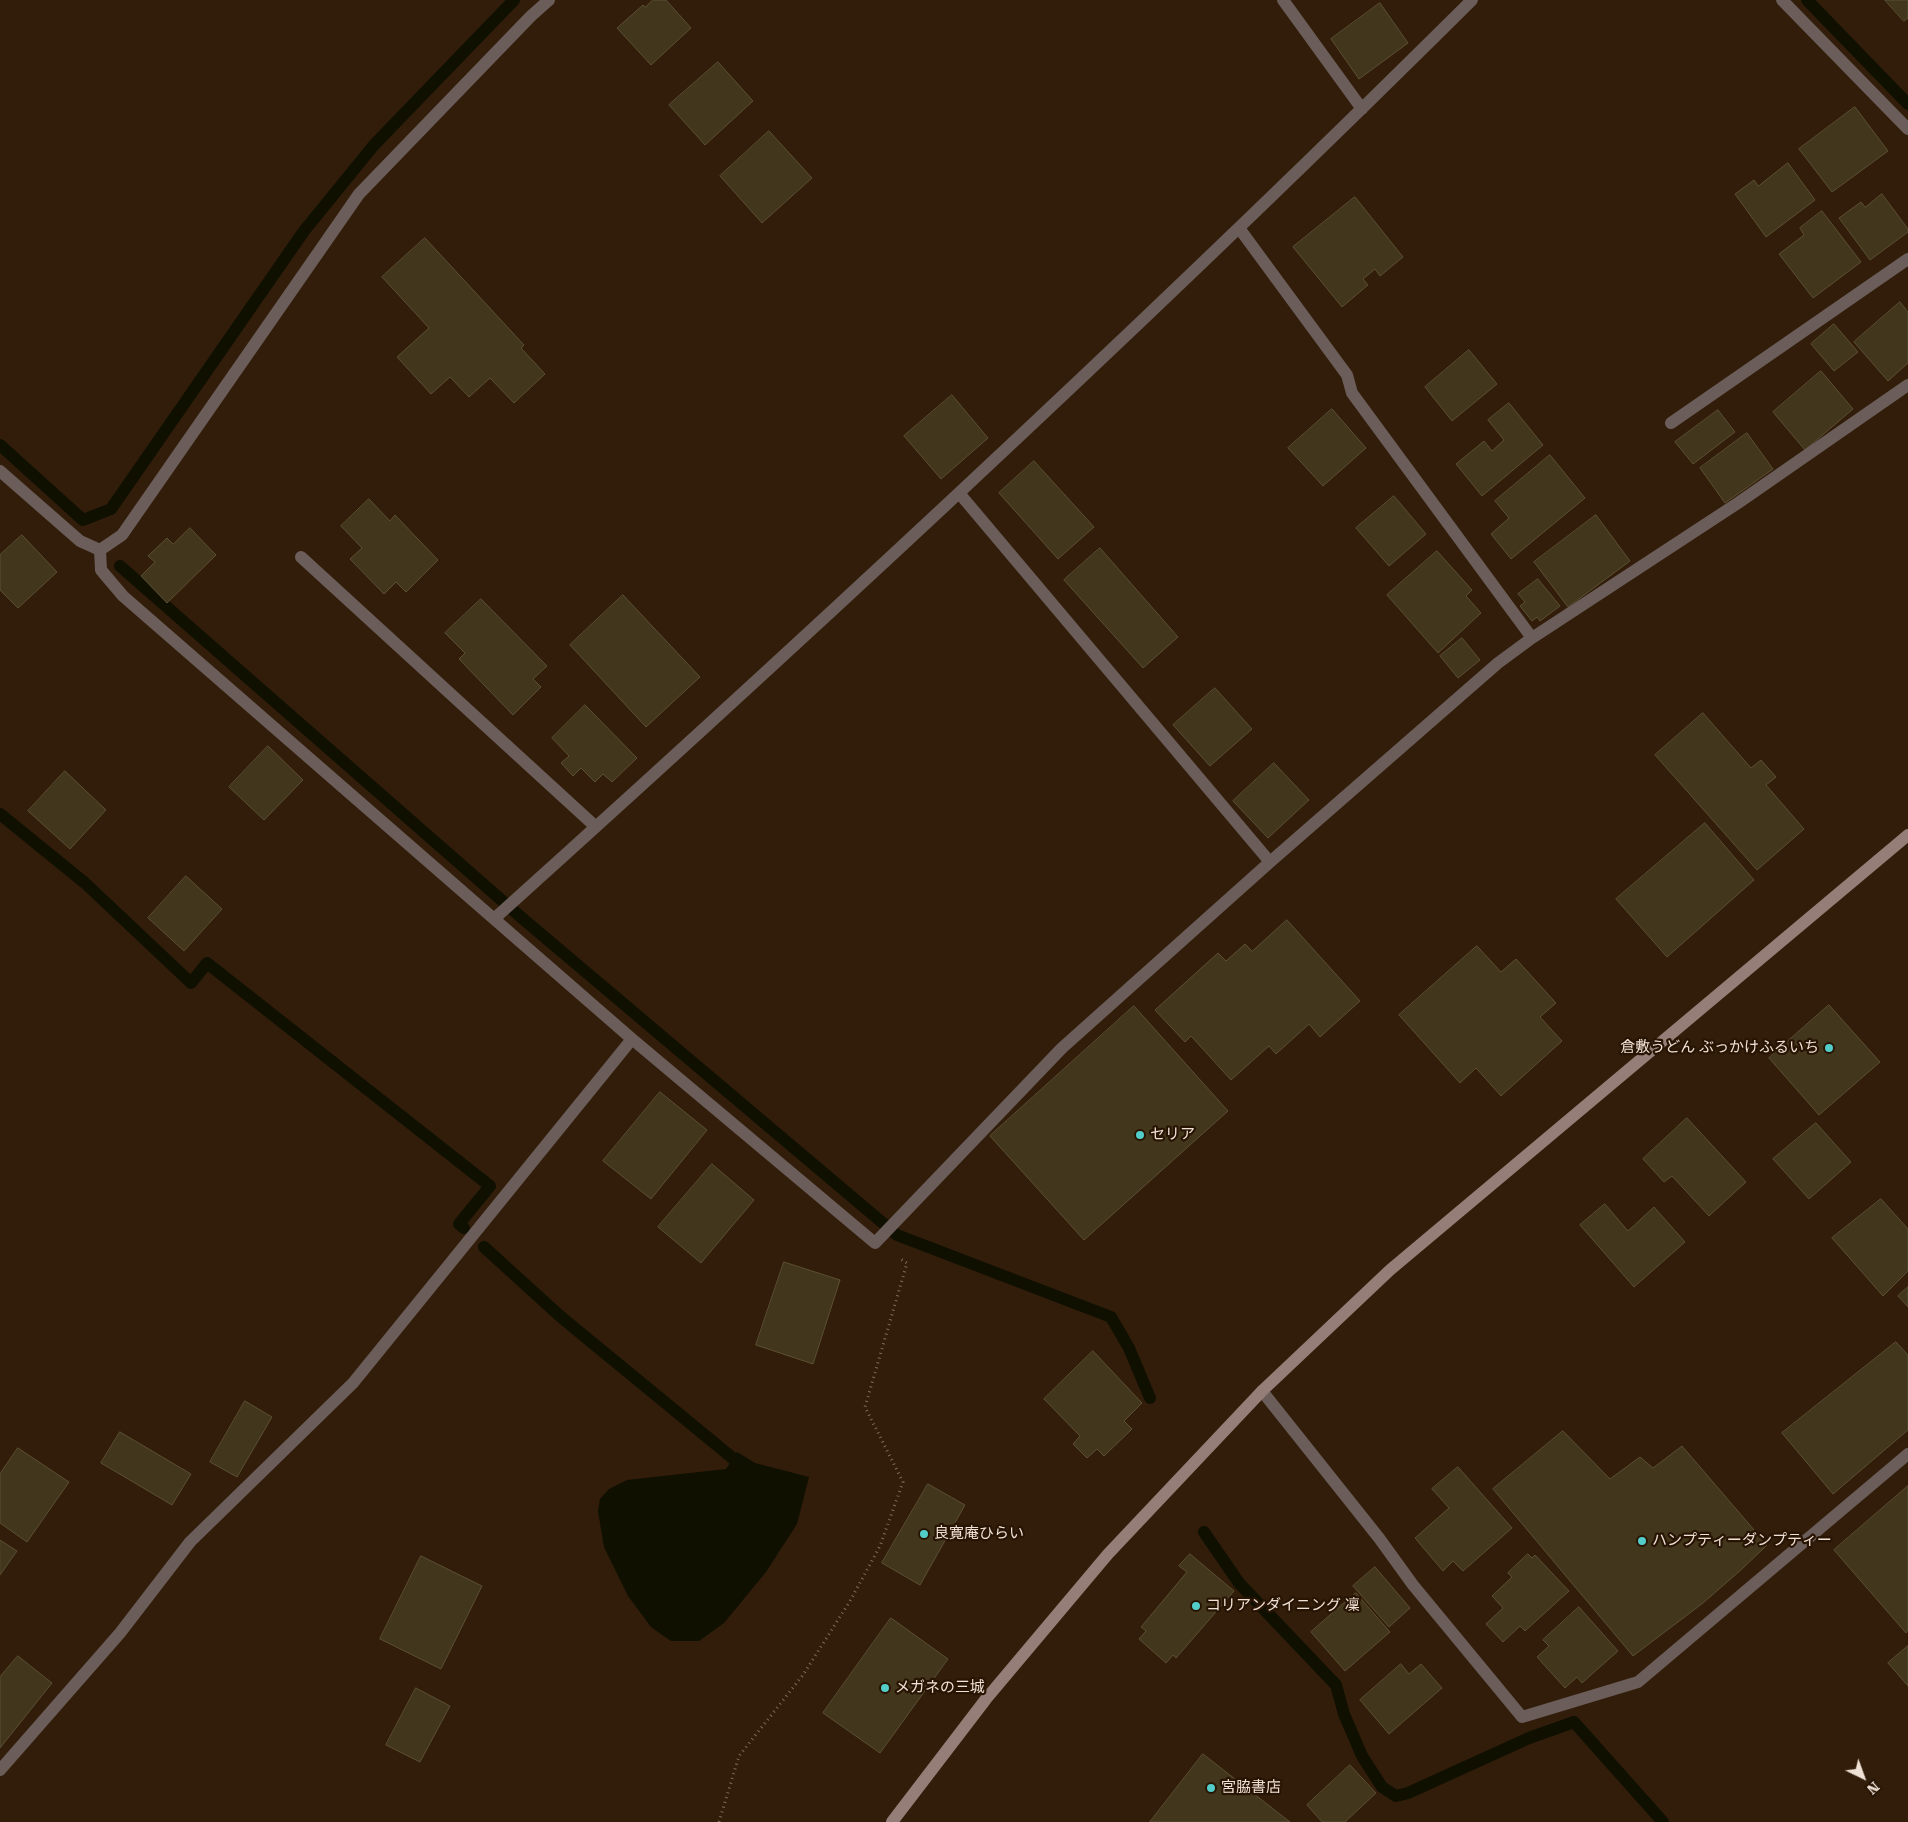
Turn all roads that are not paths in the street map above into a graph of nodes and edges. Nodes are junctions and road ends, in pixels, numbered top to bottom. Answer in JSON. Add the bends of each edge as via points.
{"nodes":[{"id":1,"x":549,"y":0,"type":"edge"},
{"id":2,"x":1283,"y":0,"type":"edge"},
{"id":3,"x":1472,"y":0,"type":"edge"},
{"id":4,"x":1782,"y":0,"type":"edge"},
{"id":5,"x":1362,"y":109,"type":"junction"},
{"id":6,"x":1908,"y":129,"type":"edge"},
{"id":7,"x":1239,"y":228,"type":"junction"},
{"id":8,"x":1908,"y":258,"type":"edge"},
{"id":9,"x":1908,"y":385,"type":"edge"},
{"id":10,"x":1671,"y":423,"type":"dead end"},
{"id":11,"x":0,"y":471,"type":"edge"},
{"id":12,"x":959,"y":493,"type":"junction"},
{"id":13,"x":100,"y":550,"type":"junction"},
{"id":14,"x":301,"y":557,"type":"dead end"},
{"id":15,"x":1532,"y":638,"type":"junction"},
{"id":16,"x":596,"y":827,"type":"junction"},
{"id":17,"x":1908,"y":835,"type":"edge"},
{"id":18,"x":1270,"y":862,"type":"junction"},
{"id":19,"x":504,"y":911,"type":"junction"},
{"id":20,"x":632,"y":1039,"type":"junction"},
{"id":21,"x":1262,"y":1391,"type":"junction"},
{"id":22,"x":1908,"y":1454,"type":"edge"},
{"id":23,"x":0,"y":1770,"type":"edge"},
{"id":24,"x":892,"y":1822,"type":"edge"}],
"edges":[{"from":1,"to":13,"type":"street","via":[[359,194],[122,535]]},
{"from":2,"to":5,"type":"street"},
{"from":3,"to":5,"type":"street"},
{"from":4,"to":6,"type":"street"},
{"from":5,"to":7,"type":"street"},
{"from":7,"to":12,"type":"street"},
{"from":7,"to":15,"type":"street","via":[[1347,375],[1352,393]]},
{"from":8,"to":10,"type":"street"},
{"from":9,"to":15,"type":"street","via":[[1738,503]]},
{"from":11,"to":13,"type":"street","via":[[80,541]]},
{"from":12,"to":16,"type":"street"},
{"from":12,"to":18,"type":"street"},
{"from":13,"to":19,"type":"street","via":[[101,570],[123,596]]},
{"from":14,"to":16,"type":"street"},
{"from":15,"to":18,"type":"street","via":[[1498,663]]},
{"from":16,"to":19,"type":"street"},
{"from":17,"to":21,"type":"street","via":[[1390,1270]]},
{"from":18,"to":20,"type":"street","via":[[1062,1048],[884,1234]]},
{"from":19,"to":20,"type":"street"},
{"from":20,"to":23,"type":"street","via":[[353,1382],[190,1542],[120,1633]]},
{"from":21,"to":22,"type":"street","via":[[1413,1585],[1522,1717],[1638,1682]]},
{"from":21,"to":24,"type":"street","via":[[1108,1554],[986,1699]]}]}
